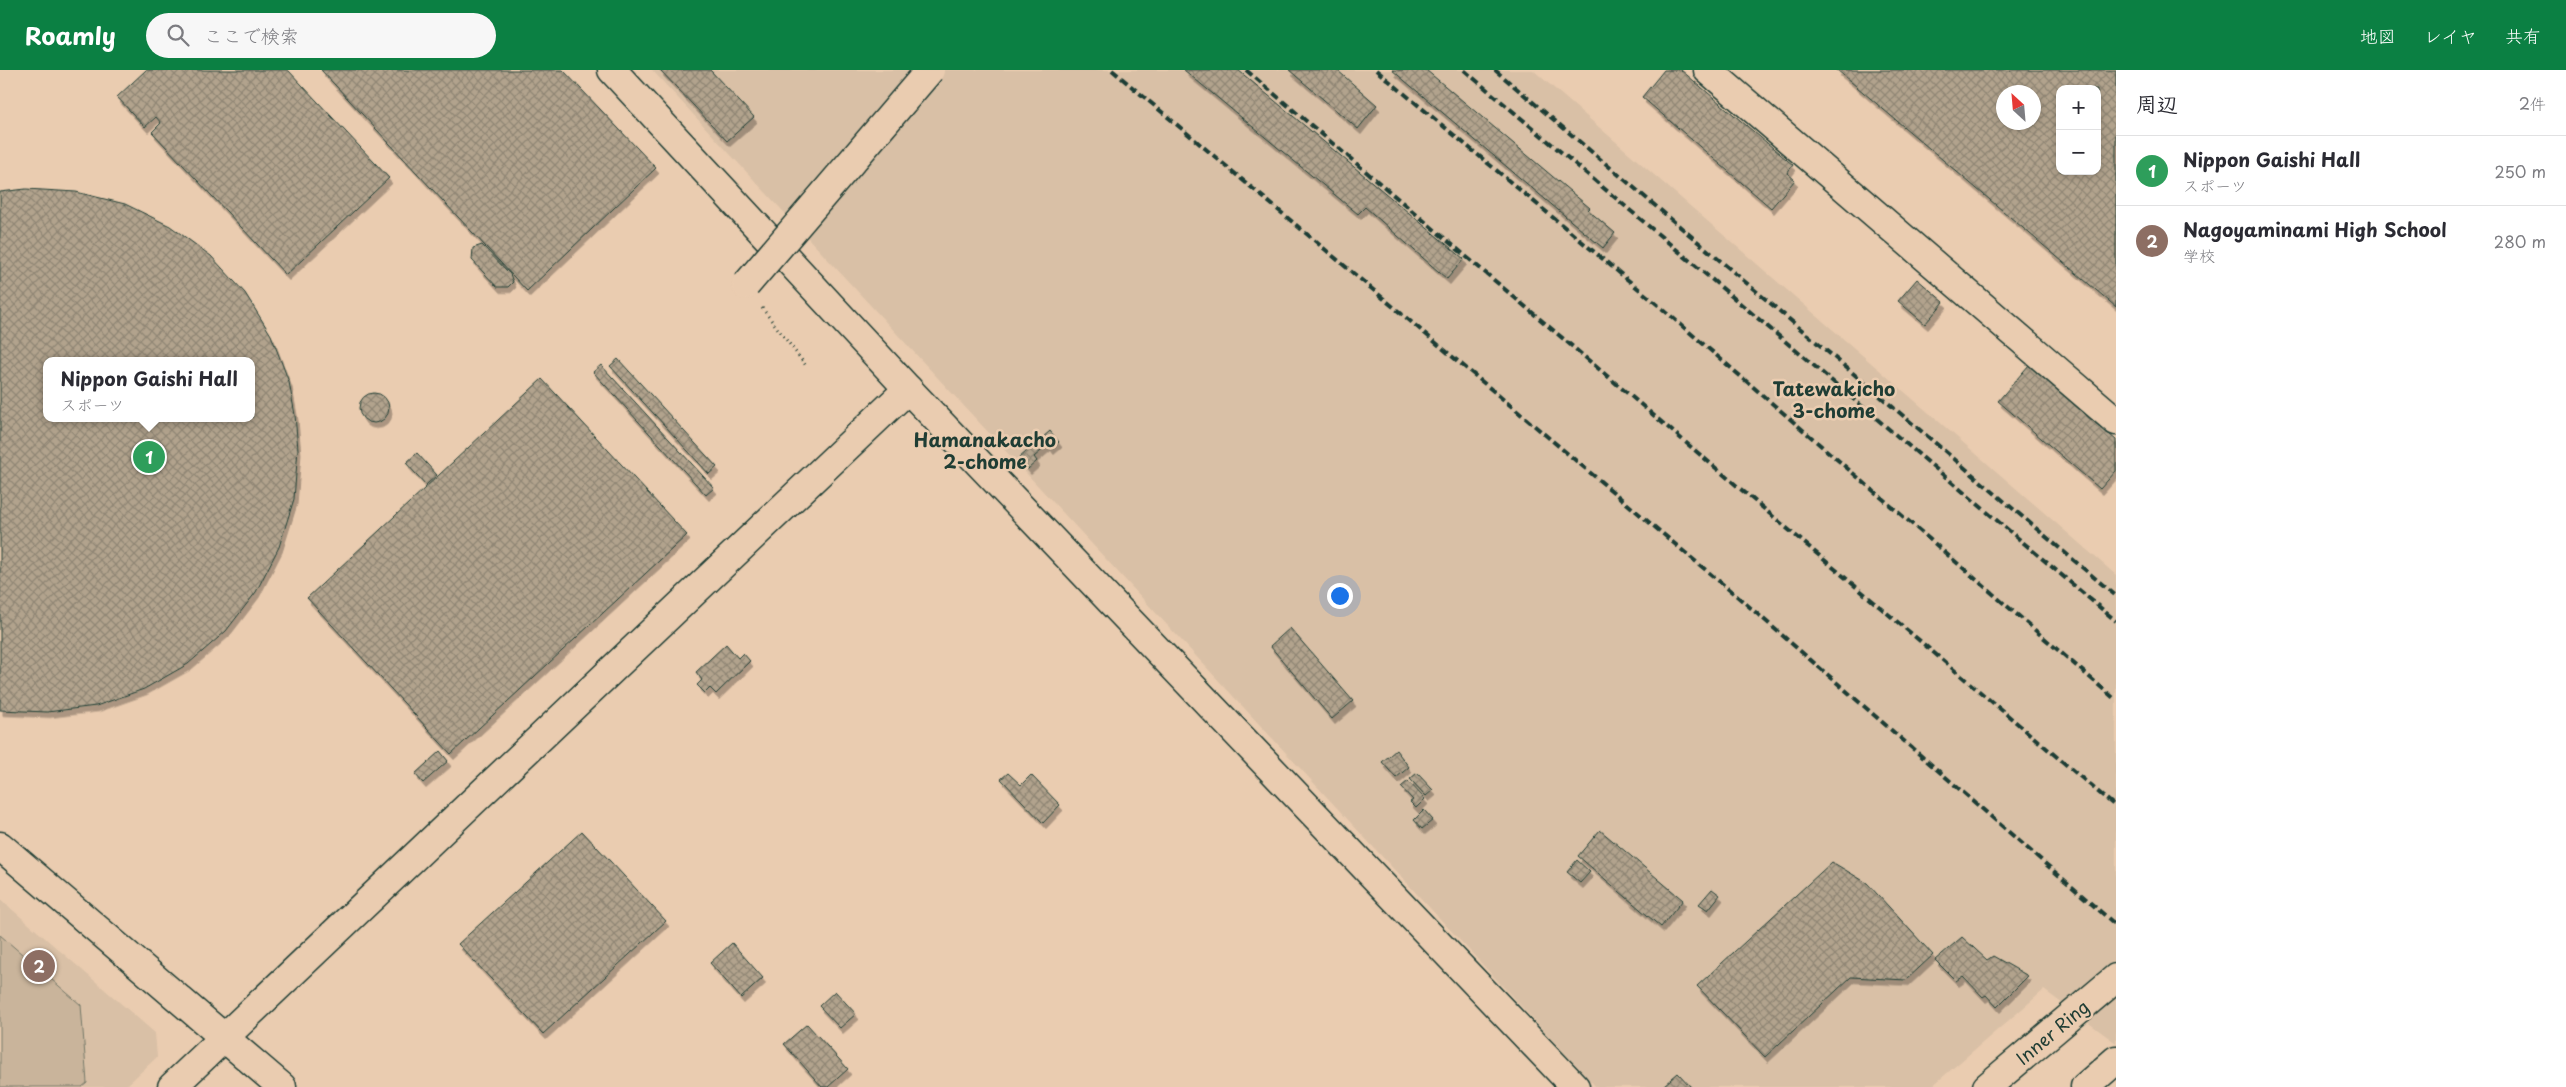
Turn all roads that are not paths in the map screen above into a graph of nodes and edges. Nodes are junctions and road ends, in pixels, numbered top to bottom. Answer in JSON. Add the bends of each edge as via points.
{"nodes":[{"id":1,"x":612,"y":70,"type":"edge"},
{"id":2,"x":930,"y":70,"type":"edge"},
{"id":3,"x":1708,"y":70,"type":"edge"},
{"id":4,"x":746,"y":286,"type":"road end"},
{"id":5,"x":908,"y":389,"type":"junction"},
{"id":6,"x":2116,"y":421,"type":"edge"},
{"id":7,"x":0,"y":846,"type":"edge"},
{"id":8,"x":2116,"y":978,"type":"edge"},
{"id":9,"x":224,"y":1038,"type":"junction"},
{"id":10,"x":2116,"y":1060,"type":"edge"},
{"id":11,"x":172,"y":1087,"type":"edge"},
{"id":12,"x":282,"y":1087,"type":"edge"},
{"id":13,"x":1575,"y":1087,"type":"edge"},
{"id":14,"x":1987,"y":1087,"type":"edge"},
{"id":15,"x":2085,"y":1087,"type":"edge"}],
"edges":[{"from":1,"to":5,"type":"street"},
{"from":2,"to":4,"type":"street","bridge":true},
{"from":3,"to":6,"type":"street"},
{"from":5,"to":9,"type":"street"},
{"from":5,"to":13,"type":"street"},
{"from":7,"to":9,"type":"street"},
{"from":8,"to":14,"type":"street","name":"Inner Ring"},
{"from":9,"to":11,"type":"street"},
{"from":9,"to":12,"type":"street"},
{"from":10,"to":15,"type":"street"}]}
